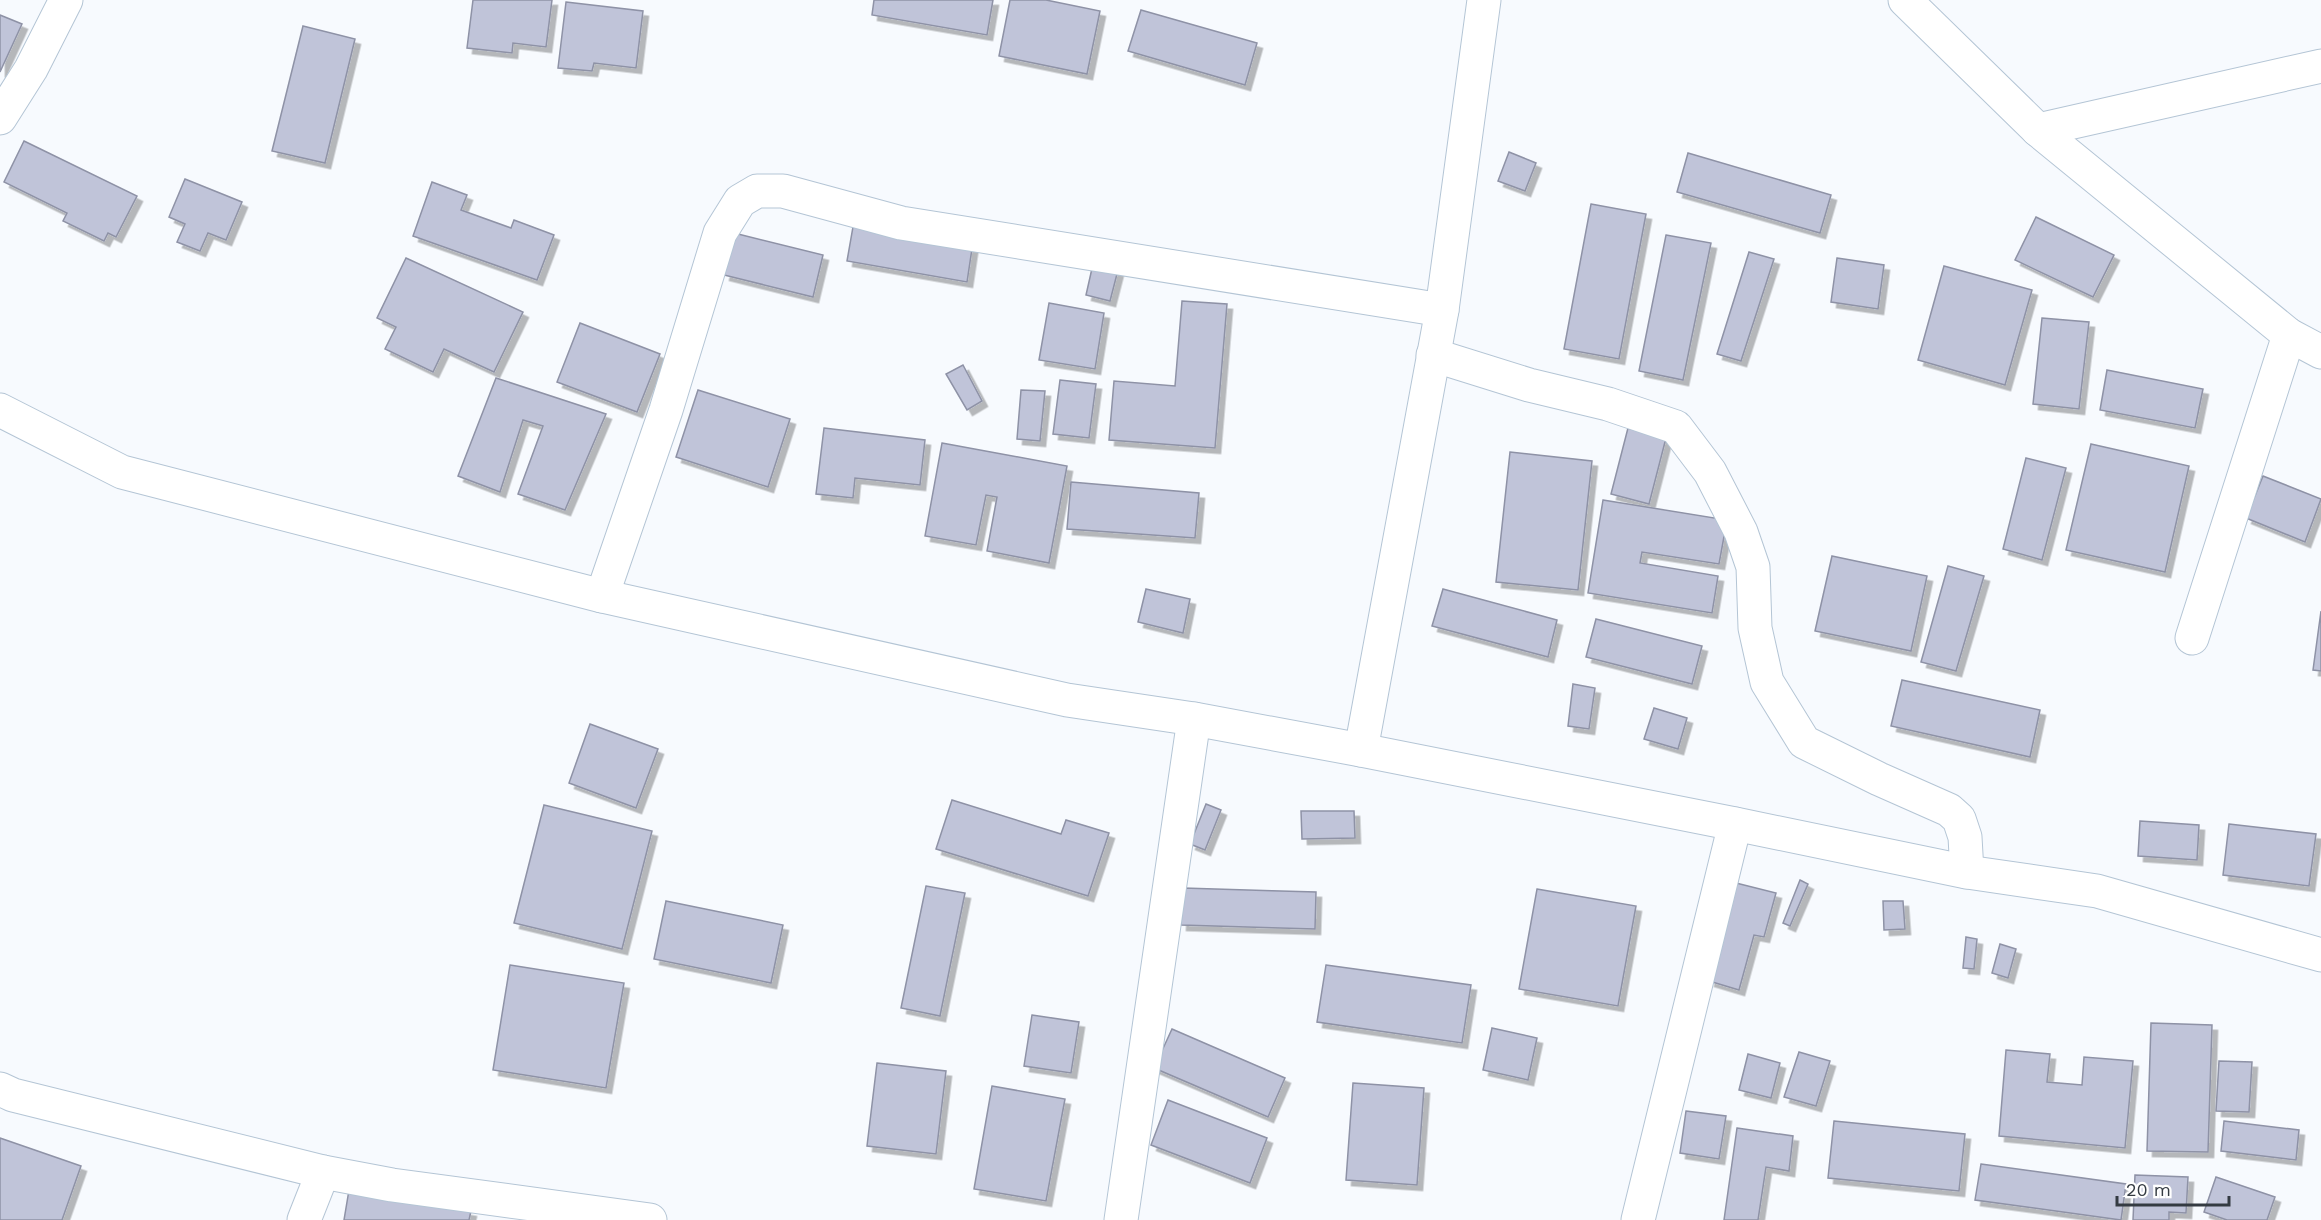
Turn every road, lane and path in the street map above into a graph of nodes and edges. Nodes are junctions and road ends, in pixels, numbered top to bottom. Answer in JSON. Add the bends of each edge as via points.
{"nodes":[{"id":1,"x":66,"y":0,"type":"edge"},
{"id":2,"x":1484,"y":0,"type":"edge"},
{"id":3,"x":1905,"y":0,"type":"edge"},
{"id":4,"x":2321,"y":66,"type":"edge"},
{"id":5,"x":0,"y":118,"type":"edge"},
{"id":6,"x":2038,"y":130,"type":"junction"},
{"id":7,"x":1442,"y":310,"type":"junction"},
{"id":8,"x":2289,"y":335,"type":"junction"},
{"id":9,"x":2321,"y":352,"type":"edge"},
{"id":10,"x":1433,"y":355,"type":"junction"},
{"id":11,"x":0,"y":410,"type":"edge"},
{"id":12,"x":602,"y":596,"type":"junction"},
{"id":13,"x":2192,"y":638,"type":"dead end"},
{"id":14,"x":1194,"y":719,"type":"junction"},
{"id":15,"x":1361,"y":750,"type":"junction"},
{"id":16,"x":1736,"y":824,"type":"junction"},
{"id":17,"x":1967,"y":872,"type":"junction"},
{"id":18,"x":2321,"y":955,"type":"edge"},
{"id":19,"x":0,"y":1089,"type":"edge"},
{"id":20,"x":323,"y":1172,"type":"junction"},
{"id":21,"x":304,"y":1220,"type":"edge"},
{"id":22,"x":650,"y":1220,"type":"edge"},
{"id":23,"x":1120,"y":1220,"type":"edge"},
{"id":24,"x":1638,"y":1220,"type":"edge"}],
"edges":[{"from":1,"to":5,"type":"street","via":[[31,69]]},
{"from":2,"to":7,"type":"street"},
{"from":3,"to":6,"type":"street"},
{"from":4,"to":6,"type":"street"},
{"from":6,"to":8,"type":"street"},
{"from":7,"to":10,"type":"street"},
{"from":7,"to":12,"type":"street","via":[[901,223],[783,191],[757,191],[740,201],[720,233],[666,410]]},
{"from":8,"to":9,"type":"street"},
{"from":8,"to":13,"type":"street"},
{"from":10,"to":15,"type":"street"},
{"from":10,"to":17,"type":"street","via":[[1676,427],[1710,472],[1741,532],[1753,567],[1755,628],[1767,682],[1804,742],[1949,810],[1959,819],[1965,837]]},
{"from":11,"to":12,"type":"street","via":[[122,472]]},
{"from":12,"to":14,"type":"street","via":[[1067,700]]},
{"from":14,"to":15,"type":"street"},
{"from":14,"to":23,"type":"street"},
{"from":15,"to":16,"type":"street"},
{"from":16,"to":17,"type":"street"},
{"from":16,"to":24,"type":"street"},
{"from":17,"to":18,"type":"street","via":[[2097,891]]},
{"from":19,"to":20,"type":"street"},
{"from":20,"to":21,"type":"street"},
{"from":20,"to":22,"type":"street"}]}
